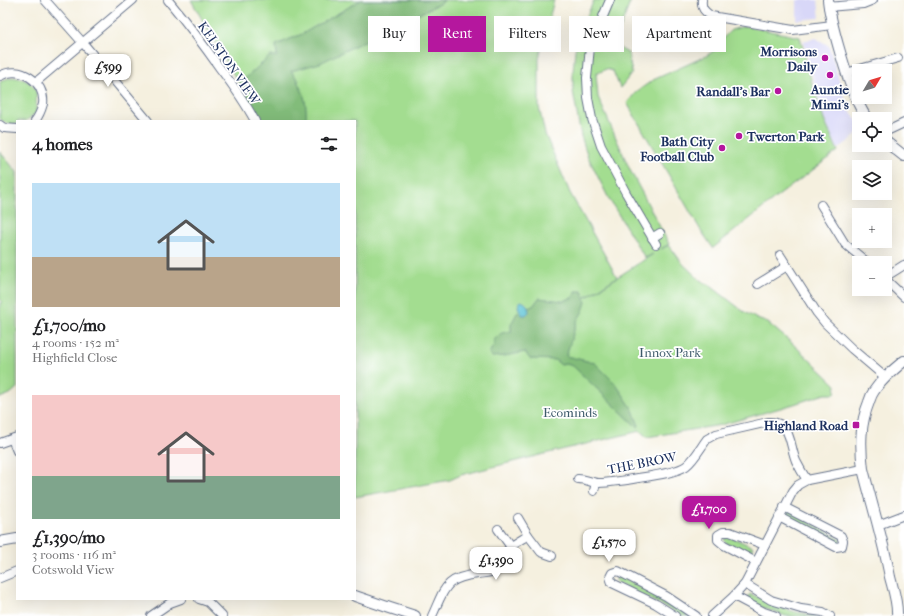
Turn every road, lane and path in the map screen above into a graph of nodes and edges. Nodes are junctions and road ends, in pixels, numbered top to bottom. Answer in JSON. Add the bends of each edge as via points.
{"nodes":[{"id":1,"x":45,"y":0,"type":"edge"},
{"id":2,"x":133,"y":0,"type":"edge"},
{"id":3,"x":168,"y":0,"type":"edge"},
{"id":4,"x":610,"y":0,"type":"edge"},
{"id":5,"x":702,"y":0,"type":"edge"},
{"id":6,"x":873,"y":0,"type":"edge"},
{"id":7,"x":828,"y":4,"type":"edge"},
{"id":8,"x":832,"y":25,"type":"junction"},
{"id":9,"x":83,"y":43,"type":"junction"},
{"id":10,"x":898,"y":58,"type":"dead end"},
{"id":11,"x":846,"y":73,"type":"junction"},
{"id":12,"x":0,"y":76,"type":"edge"},
{"id":13,"x":36,"y":82,"type":"junction"},
{"id":14,"x":863,"y":112,"type":"edge"},
{"id":15,"x":36,"y":120,"type":"edge"},
{"id":16,"x":147,"y":120,"type":"edge"},
{"id":17,"x":254,"y":120,"type":"edge"},
{"id":18,"x":904,"y":123,"type":"edge"},
{"id":19,"x":0,"y":125,"type":"edge"},
{"id":20,"x":892,"y":129,"type":"edge"},
{"id":21,"x":16,"y":130,"type":"edge"},
{"id":22,"x":892,"y":147,"type":"edge"},
{"id":23,"x":904,"y":156,"type":"edge"},
{"id":24,"x":821,"y":205,"type":"dead end"},
{"id":25,"x":660,"y":233,"type":"dead end"},
{"id":26,"x":780,"y":255,"type":"dead end"},
{"id":27,"x":860,"y":256,"type":"edge"},
{"id":28,"x":904,"y":265,"type":"edge"},
{"id":29,"x":787,"y":266,"type":"junction"},
{"id":30,"x":892,"y":273,"type":"edge"},
{"id":31,"x":758,"y":284,"type":"dead end"},
{"id":32,"x":892,"y":285,"type":"edge"},
{"id":33,"x":904,"y":297,"type":"edge"},
{"id":34,"x":904,"y":361,"type":"edge"},
{"id":35,"x":885,"y":377,"type":"junction"},
{"id":36,"x":15,"y":438,"type":"edge"},
{"id":37,"x":0,"y":443,"type":"edge"},
{"id":38,"x":863,"y":469,"type":"junction"},
{"id":39,"x":578,"y":479,"type":"dead end"},
{"id":40,"x":807,"y":480,"type":"junction"},
{"id":41,"x":596,"y":483,"type":"junction"},
{"id":42,"x":594,"y":491,"type":"dead end"},
{"id":43,"x":784,"y":507,"type":"junction"},
{"id":44,"x":904,"y":515,"type":"edge"},
{"id":45,"x":779,"y":517,"type":"junction"},
{"id":46,"x":518,"y":518,"type":"dead end"},
{"id":47,"x":878,"y":525,"type":"junction"},
{"id":48,"x":498,"y":529,"type":"dead end"},
{"id":49,"x":528,"y":535,"type":"junction"},
{"id":50,"x":16,"y":539,"type":"edge"},
{"id":51,"x":0,"y":542,"type":"edge"},
{"id":52,"x":765,"y":545,"type":"junction"},
{"id":53,"x":511,"y":547,"type":"junction"},
{"id":54,"x":552,"y":556,"type":"dead end"},
{"id":55,"x":756,"y":562,"type":"junction"},
{"id":56,"x":16,"y":571,"type":"edge"},
{"id":57,"x":0,"y":578,"type":"edge"},
{"id":58,"x":745,"y":584,"type":"junction"},
{"id":59,"x":356,"y":596,"type":"edge"},
{"id":60,"x":734,"y":596,"type":"junction"},
{"id":61,"x":178,"y":600,"type":"edge"},
{"id":62,"x":202,"y":600,"type":"edge"},
{"id":63,"x":151,"y":616,"type":"edge"},
{"id":64,"x":222,"y":616,"type":"edge"},
{"id":65,"x":415,"y":616,"type":"edge"},
{"id":66,"x":432,"y":616,"type":"edge"},
{"id":67,"x":675,"y":616,"type":"edge"},
{"id":68,"x":696,"y":616,"type":"edge"},
{"id":69,"x":712,"y":616,"type":"edge"},
{"id":70,"x":776,"y":616,"type":"edge"},
{"id":71,"x":830,"y":616,"type":"edge"},
{"id":72,"x":897,"y":616,"type":"edge"}],
"edges":[{"from":1,"to":9,"type":"street"},
{"from":2,"to":9,"type":"street"},
{"from":3,"to":17,"type":"street","name":"KELSTON VIEW","via":[[245,102]]},
{"from":4,"to":25,"type":"street","via":[[590,47],[587,78],[592,119],[601,146],[654,241]]},
{"from":5,"to":8,"type":"street","via":[[705,12],[711,16],[793,30]]},
{"from":6,"to":7,"type":"street","via":[[863,4]]},
{"from":7,"to":8,"type":"street"},
{"from":8,"to":11,"type":"street"},
{"from":9,"to":13,"type":"street"},
{"from":9,"to":16,"type":"street"},
{"from":10,"to":11,"type":"street"},
{"from":11,"to":14,"type":"street"},
{"from":12,"to":13,"type":"street","via":[[13,72],[23,73]]},
{"from":13,"to":15,"type":"street","via":[[42,93],[43,103]]},
{"from":18,"to":20,"type":"street"},
{"from":19,"to":21,"type":"street"},
{"from":22,"to":23,"type":"street"},
{"from":24,"to":27,"type":"street","via":[[846,244]]},
{"from":26,"to":29,"type":"street"},
{"from":28,"to":30,"type":"street"},
{"from":29,"to":31,"type":"street"},
{"from":29,"to":35,"type":"street","via":[[817,314]]},
{"from":32,"to":33,"type":"street"},
{"from":34,"to":35,"type":"street"},
{"from":35,"to":38,"type":"street","via":[[872,393],[862,424]]},
{"from":36,"to":37,"type":"street"},
{"from":38,"to":40,"type":"street"},
{"from":38,"to":47,"type":"street"},
{"from":39,"to":41,"type":"street","name":"THE BROW"},
{"from":40,"to":41,"type":"street","name":"THE BROW","via":[[796,460],[785,428],[780,424],[768,422],[710,436],[689,464],[679,470]]},
{"from":40,"to":43,"type":"street","via":[[798,485]]},
{"from":41,"to":42,"type":"street","name":"THE BROW"},
{"from":43,"to":45,"type":"street"},
{"from":43,"to":45,"type":"street","via":[[841,536],[844,541],[842,546],[836,547]]},
{"from":44,"to":47,"type":"street"},
{"from":45,"to":52,"type":"street"},
{"from":46,"to":49,"type":"street"},
{"from":47,"to":72,"type":"street"},
{"from":48,"to":53,"type":"street"},
{"from":49,"to":53,"type":"street"},
{"from":49,"to":54,"type":"street","via":[[542,552]]},
{"from":50,"to":51,"type":"street"},
{"from":52,"to":55,"type":"street"},
{"from":52,"to":55,"type":"street","via":[[730,532],[718,535],[718,540],[724,546]]},
{"from":53,"to":66,"type":"street","via":[[498,569],[464,576],[447,585]]},
{"from":55,"to":58,"type":"street"},
{"from":56,"to":57,"type":"street"},
{"from":58,"to":60,"type":"street"},
{"from":58,"to":71,"type":"street","via":[[771,600],[823,612]]},
{"from":59,"to":65,"type":"street"},
{"from":60,"to":69,"type":"street"},
{"from":60,"to":70,"type":"street"},
{"from":61,"to":63,"type":"street"},
{"from":62,"to":64,"type":"street","via":[[208,602]]},
{"from":67,"to":68,"type":"street","via":[[612,583],[612,573],[618,572],[666,596]]}]}
